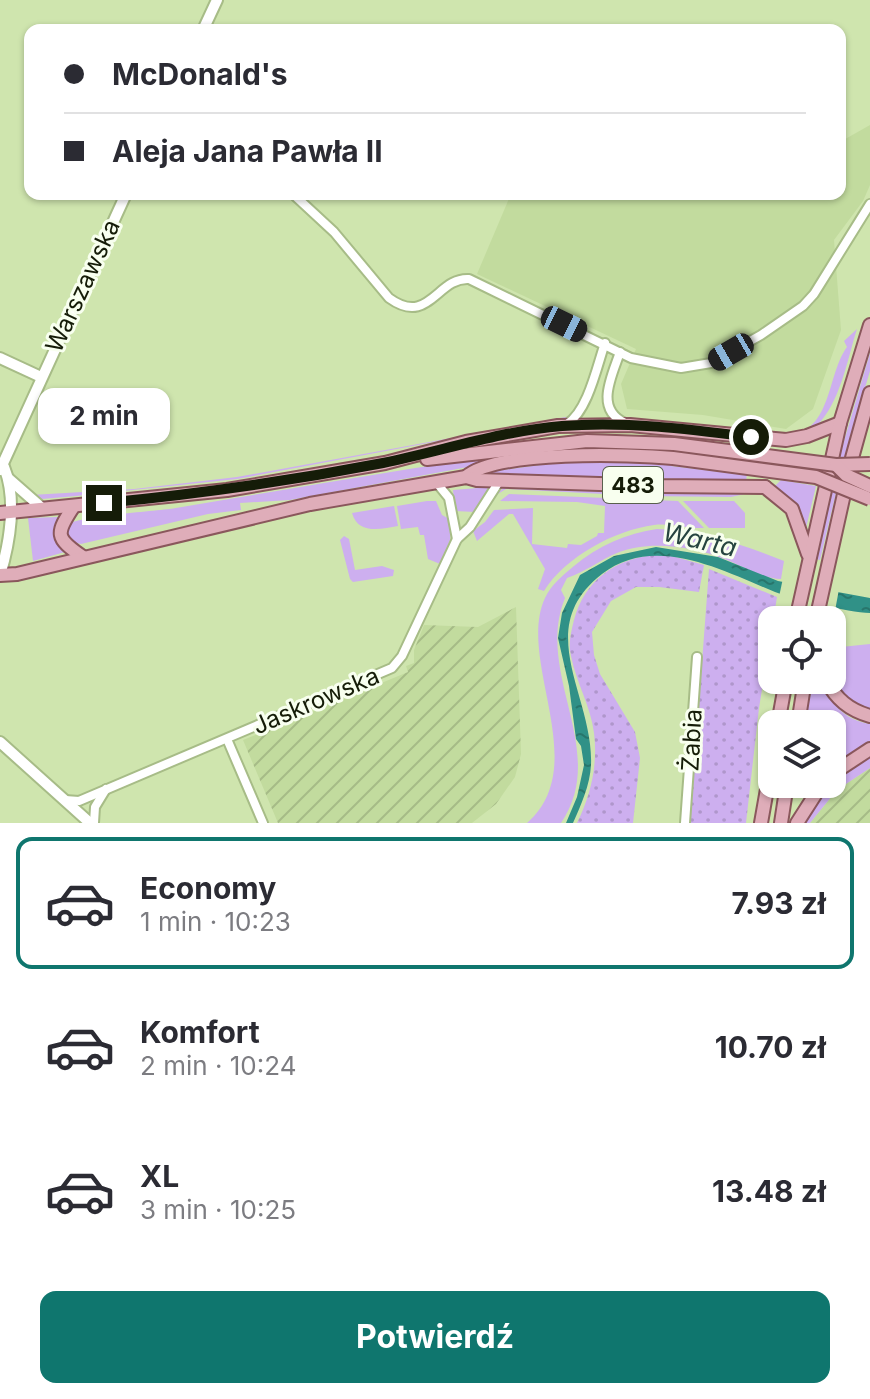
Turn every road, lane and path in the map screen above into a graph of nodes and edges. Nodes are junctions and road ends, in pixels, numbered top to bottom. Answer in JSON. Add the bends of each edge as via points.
{"nodes":[{"id":1,"x":217,"y":0,"type":"edge"},
{"id":2,"x":206,"y":24,"type":"edge"},
{"id":3,"x":123,"y":200,"type":"edge"},
{"id":4,"x":299,"y":200,"type":"edge"},
{"id":5,"x":870,"y":204,"type":"edge"},
{"id":6,"x":870,"y":325,"type":"edge"},
{"id":7,"x":605,"y":343,"type":"junction"},
{"id":8,"x":620,"y":352,"type":"junction"},
{"id":9,"x":0,"y":358,"type":"edge"},
{"id":10,"x":41,"y":377,"type":"junction"},
{"id":11,"x":870,"y":394,"type":"edge"},
{"id":12,"x":840,"y":423,"type":"junction"},
{"id":13,"x":630,"y":425,"type":"junction"},
{"id":14,"x":558,"y":426,"type":"junction"},
{"id":15,"x":768,"y":439,"type":"junction"},
{"id":16,"x":385,"y":463,"type":"junction"},
{"id":17,"x":870,"y":464,"type":"edge"},
{"id":18,"x":836,"y":465,"type":"junction"},
{"id":19,"x":2,"y":468,"type":"edge"},
{"id":20,"x":466,"y":477,"type":"junction"},
{"id":21,"x":9,"y":479,"type":"junction"},
{"id":22,"x":500,"y":479,"type":"junction"},
{"id":23,"x":436,"y":482,"type":"junction"},
{"id":24,"x":870,"y":486,"type":"edge"},
{"id":25,"x":765,"y":487,"type":"junction"},
{"id":26,"x":870,"y":499,"type":"edge"},
{"id":27,"x":74,"y":506,"type":"junction"},
{"id":28,"x":42,"y":508,"type":"junction"},
{"id":29,"x":5,"y":512,"type":"edge"},
{"id":30,"x":457,"y":539,"type":"junction"},
{"id":31,"x":0,"y":542,"type":"edge"},
{"id":32,"x":83,"y":557,"type":"junction"},
{"id":33,"x":809,"y":557,"type":"junction"},
{"id":34,"x":1,"y":572,"type":"edge"},
{"id":35,"x":799,"y":606,"type":"edge"},
{"id":36,"x":819,"y":606,"type":"edge"},
{"id":37,"x":697,"y":657,"type":"dead end"},
{"id":38,"x":836,"y":694,"type":"edge"},
{"id":39,"x":870,"y":716,"type":"edge"},
{"id":40,"x":227,"y":739,"type":"junction"},
{"id":41,"x":0,"y":742,"type":"edge"},
{"id":42,"x":870,"y":749,"type":"edge"},
{"id":43,"x":846,"y":765,"type":"edge"},
{"id":44,"x":106,"y":788,"type":"junction"},
{"id":45,"x":765,"y":798,"type":"edge"},
{"id":46,"x":785,"y":798,"type":"edge"},
{"id":47,"x":813,"y":798,"type":"edge"},
{"id":48,"x":65,"y":800,"type":"junction"},
{"id":49,"x":92,"y":823,"type":"edge"},
{"id":50,"x":263,"y":823,"type":"edge"},
{"id":51,"x":685,"y":823,"type":"edge"},
{"id":52,"x":761,"y":823,"type":"edge"},
{"id":53,"x":781,"y":823,"type":"edge"},
{"id":54,"x":797,"y":823,"type":"edge"}],
"edges":[{"from":1,"to":2,"type":"street"},
{"from":3,"to":10,"type":"street","name":"Warszawska"},
{"from":4,"to":7,"type":"street","via":[[396,304],[422,305],[458,279],[469,279]]},
{"from":5,"to":8,"type":"street","via":[[814,294],[761,335],[711,363],[694,366],[665,366]]},
{"from":6,"to":12,"type":"main road"},
{"from":7,"to":8,"type":"street"},
{"from":7,"to":14,"type":"street","via":[[580,412]]},
{"from":8,"to":13,"type":"street","via":[[607,401],[611,413]]},
{"from":9,"to":10,"type":"street"},
{"from":10,"to":19,"type":"street","name":"Warszawska"},
{"from":11,"to":36,"type":"main road"},
{"from":12,"to":15,"type":"main road","via":[[799,439]]},
{"from":12,"to":33,"type":"main road"},
{"from":13,"to":14,"type":"main road","number":"483"},
{"from":13,"to":15,"type":"main road","number":"483"},
{"from":14,"to":16,"type":"main road","number":"483"},
{"from":15,"to":25,"type":"main road","via":[[781,447],[786,460],[780,475]]},
{"from":16,"to":18,"type":"main road","number":"483","bridge":true,"via":[[621,440]]},
{"from":16,"to":27,"type":"main road","number":"483","via":[[227,490]]},
{"from":17,"to":18,"type":"main road","bridge":true},
{"from":18,"to":24,"type":"main road","bridge":true},
{"from":19,"to":21,"type":"street","name":"Warszawska"},
{"from":20,"to":22,"type":"main road","number":"483"},
{"from":20,"to":23,"type":"main road","number":"483"},
{"from":20,"to":26,"type":"main road","bridge":true,"via":[[475,469],[543,458],[673,458],[807,476]]},
{"from":21,"to":28,"type":"street","name":"Warszawska"},
{"from":21,"to":29,"type":"street","name":"Warszawska"},
{"from":22,"to":25,"type":"main road","number":"483"},
{"from":22,"to":30,"type":"street","name":"Jaskrowska"},
{"from":23,"to":30,"type":"street","via":[[449,498]]},
{"from":23,"to":32,"type":"main road","number":"483","via":[[294,507]]},
{"from":25,"to":33,"type":"main road","via":[[792,509]]},
{"from":27,"to":28,"type":"main road","number":"483"},
{"from":27,"to":32,"type":"main road","via":[[59,532],[65,545]]},
{"from":28,"to":29,"type":"main road","number":"483"},
{"from":29,"to":34,"type":"street","name":"Warszawska","via":[[10,534]]},
{"from":30,"to":40,"type":"street","name":"Jaskrowska","via":[[392,668]]},
{"from":31,"to":34,"type":"street"},
{"from":32,"to":34,"type":"main road","number":"483","via":[[17,574]]},
{"from":33,"to":35,"type":"main road"},
{"from":37,"to":51,"type":"street","name":"Żabia"},
{"from":38,"to":39,"type":"main road","via":[[853,710]]},
{"from":40,"to":44,"type":"street","name":"Jaskrowska"},
{"from":40,"to":50,"type":"street"},
{"from":41,"to":48,"type":"street"},
{"from":42,"to":43,"type":"main road"},
{"from":44,"to":48,"type":"street","name":"Jaskrowska","via":[[79,801]]},
{"from":44,"to":49,"type":"street"},
{"from":45,"to":52,"type":"main road"},
{"from":46,"to":53,"type":"main road"},
{"from":47,"to":54,"type":"main road"},
{"from":48,"to":49,"type":"street"}]}
